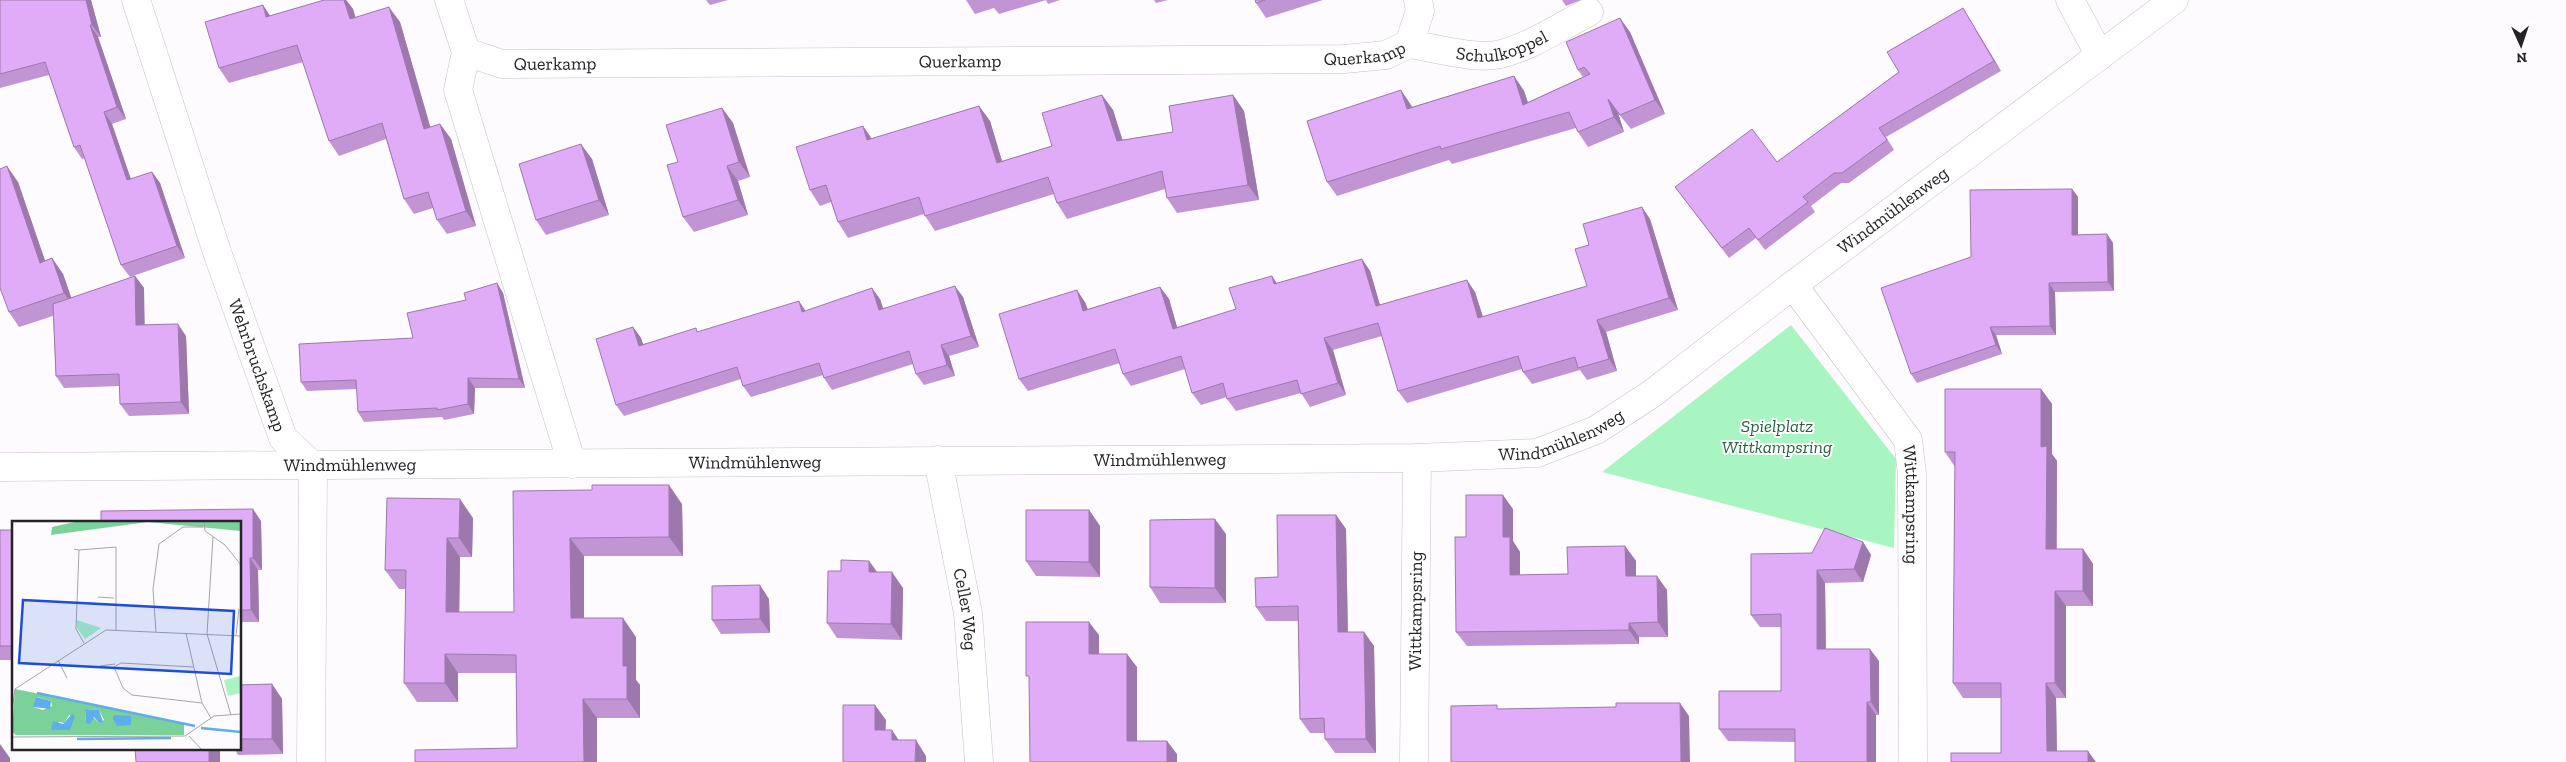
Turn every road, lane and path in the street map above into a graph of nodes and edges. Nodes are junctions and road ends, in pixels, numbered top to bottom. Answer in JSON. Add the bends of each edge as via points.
{"nodes":[{"id":1,"x":136,"y":0,"type":"edge"},
{"id":2,"x":449,"y":0,"type":"edge"},
{"id":3,"x":1418,"y":0,"type":"edge"},
{"id":4,"x":2070,"y":0,"type":"edge"},
{"id":5,"x":2174,"y":0,"type":"edge"},
{"id":6,"x":1589,"y":12,"type":"dead end"},
{"id":7,"x":1409,"y":44,"type":"junction"},
{"id":8,"x":466,"y":52,"type":"junction"},
{"id":9,"x":2100,"y":56,"type":"junction"},
{"id":10,"x":1793,"y":285,"type":"junction"},
{"id":11,"x":1417,"y":458,"type":"junction"},
{"id":12,"x":938,"y":460,"type":"junction"},
{"id":13,"x":572,"y":464,"type":"junction"},
{"id":14,"x":313,"y":466,"type":"junction"},
{"id":15,"x":0,"y":467,"type":"edge"},
{"id":16,"x":311,"y":762,"type":"edge"},
{"id":17,"x":979,"y":762,"type":"edge"},
{"id":18,"x":1414,"y":762,"type":"edge"},
{"id":19,"x":1912,"y":762,"type":"edge"}],
"edges":[{"from":1,"to":14,"type":"street","name":"Wehrbruchskamp","via":[[217,252],[282,438]]},
{"from":2,"to":8,"type":"street"},
{"from":3,"to":7,"type":"street","name":"Querkamp","via":[[1420,11]]},
{"from":4,"to":9,"type":"street"},
{"from":5,"to":9,"type":"street","name":"Windmühlenweg"},
{"from":6,"to":7,"type":"street","name":"Schulkoppel","via":[[1525,45],[1500,54],[1480,55]]},
{"from":7,"to":8,"type":"street","name":"Querkamp","via":[[1386,55],[1344,59],[502,64]]},
{"from":8,"to":13,"type":"street","via":[[458,90]]},
{"from":9,"to":10,"type":"street","name":"Windmühlenweg"},
{"from":10,"to":11,"type":"street","name":"Windmühlenweg","via":[[1650,396],[1596,430],[1537,453]]},
{"from":10,"to":19,"type":"street","name":"Wittkampsring","via":[[1908,440],[1912,474]]},
{"from":11,"to":12,"type":"street","name":"Windmühlenweg"},
{"from":11,"to":18,"type":"street","name":"Wittkampsring"},
{"from":12,"to":13,"type":"street","name":"Windmühlenweg"},
{"from":12,"to":17,"type":"street","name":"Celler Weg","via":[[968,613]]},
{"from":13,"to":14,"type":"street","name":"Windmühlenweg"},
{"from":14,"to":15,"type":"street","name":"Windmühlenweg"},
{"from":14,"to":16,"type":"street"}]}
